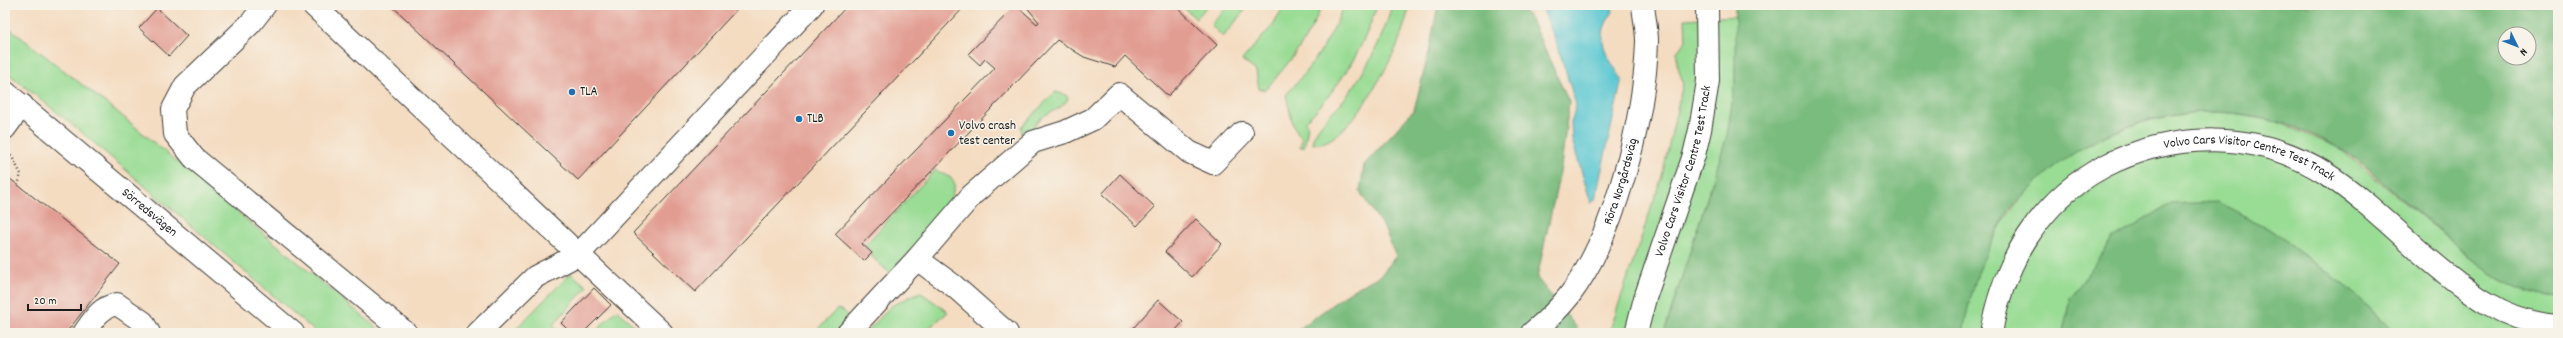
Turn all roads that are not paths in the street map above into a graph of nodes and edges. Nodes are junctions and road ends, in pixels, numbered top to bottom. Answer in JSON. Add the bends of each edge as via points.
{"nodes":[{"id":1,"x":265,"y":5,"type":"edge"},
{"id":2,"x":313,"y":5,"type":"edge"},
{"id":3,"x":812,"y":5,"type":"edge"},
{"id":4,"x":1643,"y":5,"type":"edge"},
{"id":5,"x":1708,"y":5,"type":"edge"},
{"id":6,"x":5,"y":92,"type":"edge"},
{"id":7,"x":22,"y":105,"type":"junction"},
{"id":8,"x":5,"y":128,"type":"edge"},
{"id":9,"x":1242,"y":133,"type":"dead end"},
{"id":10,"x":578,"y":254,"type":"junction"},
{"id":11,"x":917,"y":259,"type":"junction"},
{"id":12,"x":2558,"y":326,"type":"edge"},
{"id":13,"x":84,"y":333,"type":"edge"},
{"id":14,"x":149,"y":333,"type":"edge"},
{"id":15,"x":293,"y":333,"type":"edge"},
{"id":16,"x":406,"y":333,"type":"edge"},
{"id":17,"x":478,"y":333,"type":"edge"},
{"id":18,"x":662,"y":333,"type":"edge"},
{"id":19,"x":848,"y":333,"type":"edge"},
{"id":20,"x":1007,"y":333,"type":"edge"},
{"id":21,"x":1532,"y":333,"type":"edge"},
{"id":22,"x":1636,"y":333,"type":"edge"},
{"id":23,"x":1991,"y":333,"type":"edge"}],
"edges":[{"from":1,"to":16,"type":"street","via":[[251,23],[186,86],[173,109],[175,134],[194,158]]},
{"from":2,"to":10,"type":"street"},
{"from":3,"to":10,"type":"street"},
{"from":4,"to":21,"type":"street","name":"Röra Norgårdsväg","via":[[1647,40],[1644,88],[1633,139],[1609,223],[1592,259],[1569,296]]},
{"from":5,"to":22,"type":"street","name":"Volvo Cars Visitor Centre Test Track","via":[[1708,81],[1700,130]]},
{"from":6,"to":7,"type":"street","name":"Sörredsvägen"},
{"from":7,"to":8,"type":"street"},
{"from":7,"to":15,"type":"street","name":"Sörredsvägen"},
{"from":9,"to":11,"type":"street","via":[[1213,163],[1189,152],[1119,94],[1093,119],[1065,132],[1033,142],[972,195]]},
{"from":10,"to":17,"type":"street","via":[[535,277]]},
{"from":10,"to":18,"type":"street"},
{"from":11,"to":19,"type":"street"},
{"from":11,"to":20,"type":"street","via":[[954,286]]},
{"from":12,"to":23,"type":"street","name":"Volvo Cars Visitor Centre Test Track","via":[[2512,316],[2476,298],[2347,188],[2316,168],[2282,152],[2257,145],[2204,140],[2170,143],[2138,152],[2092,173],[2070,189],[2039,220],[2015,256],[2001,290]]},
{"from":13,"to":14,"type":"street","via":[[99,311],[117,304],[143,322]]}]}
